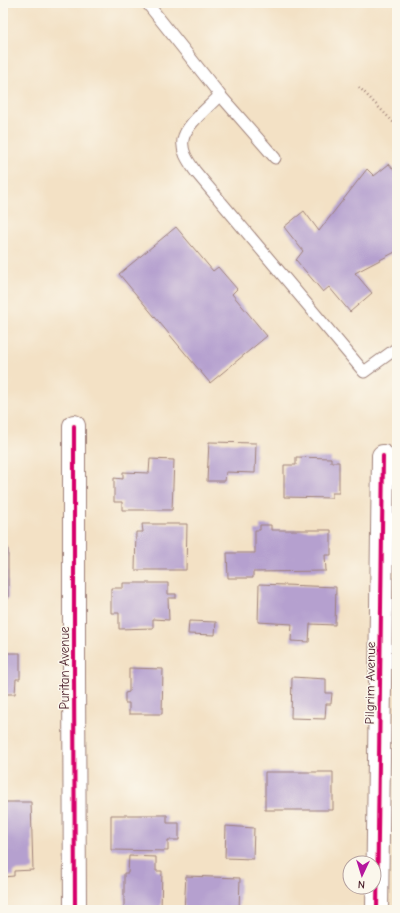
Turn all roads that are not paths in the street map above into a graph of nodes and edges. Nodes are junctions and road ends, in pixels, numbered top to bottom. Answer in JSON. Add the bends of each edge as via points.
{"nodes":[{"id":1,"x":147,"y":3,"type":"edge"},
{"id":2,"x":220,"y":95,"type":"junction"},
{"id":3,"x":274,"y":158,"type":"dead end"},
{"id":4,"x":397,"y":348,"type":"edge"},
{"id":5,"x":74,"y":426,"type":"dead end"},
{"id":6,"x":384,"y":456,"type":"dead end"},
{"id":7,"x":75,"y":910,"type":"edge"},
{"id":8,"x":377,"y":910,"type":"edge"}],
"edges":[{"from":1,"to":2,"type":"lane"},
{"from":2,"to":3,"type":"lane"},
{"from":2,"to":4,"type":"lane","via":[[188,127],[183,140],[183,149],[195,171],[364,372]]},
{"from":5,"to":7,"type":"street","name":"Puritan Avenue"},
{"from":6,"to":8,"type":"street","name":"Pilgrim Avenue"}]}
